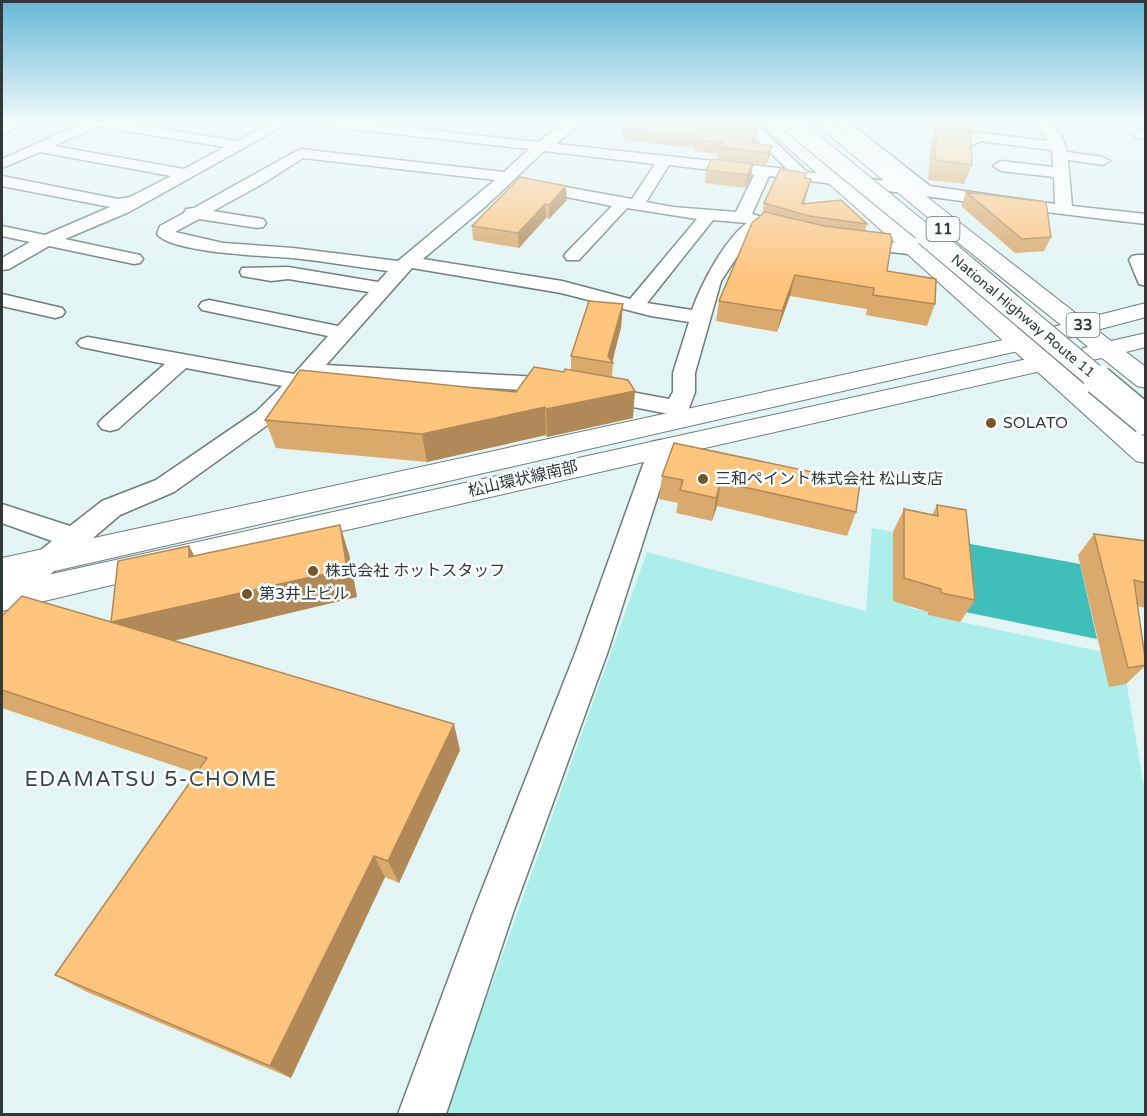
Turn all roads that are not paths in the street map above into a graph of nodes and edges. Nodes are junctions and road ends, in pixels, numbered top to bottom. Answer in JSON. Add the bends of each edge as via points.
{"nodes":[{"id":1,"x":183,"y":174,"type":"edge"},
{"id":2,"x":205,"y":174,"type":"edge"},
{"id":3,"x":265,"y":174,"type":"edge"},
{"id":4,"x":467,"y":174,"type":"edge"},
{"id":5,"x":511,"y":174,"type":"edge"},
{"id":6,"x":654,"y":174,"type":"edge"},
{"id":7,"x":763,"y":174,"type":"edge"},
{"id":8,"x":793,"y":174,"type":"edge"},
{"id":9,"x":851,"y":174,"type":"edge"},
{"id":10,"x":873,"y":174,"type":"edge"},
{"id":11,"x":892,"y":174,"type":"edge"},
{"id":12,"x":895,"y":174,"type":"edge"},
{"id":13,"x":1062,"y":174,"type":"edge"},
{"id":14,"x":802,"y":175,"type":"joint"},
{"id":15,"x":830,"y":175,"type":"junction"},
{"id":16,"x":221,"y":176,"type":"dead end"},
{"id":17,"x":506,"y":179,"type":"junction"},
{"id":18,"x":2,"y":181,"type":"edge"},
{"id":19,"x":909,"y":187,"type":"junction"},
{"id":20,"x":857,"y":198,"type":"junction"},
{"id":21,"x":134,"y":201,"type":"junction"},
{"id":22,"x":630,"y":203,"type":"junction"},
{"id":23,"x":1064,"y":210,"type":"junction"},
{"id":24,"x":198,"y":214,"type":"junction"},
{"id":25,"x":708,"y":216,"type":"junction"},
{"id":26,"x":247,"y":219,"type":"dead end"},
{"id":27,"x":1146,"y":219,"type":"edge"},
{"id":28,"x":750,"y":220,"type":"junction"},
{"id":29,"x":2,"y":231,"type":"edge"},
{"id":30,"x":809,"y":235,"type":"edge"},
{"id":31,"x":832,"y":240,"type":"edge"},
{"id":32,"x":45,"y":241,"type":"junction"},
{"id":33,"x":917,"y":250,"type":"junction"},
{"id":34,"x":573,"y":256,"type":"dead end"},
{"id":35,"x":134,"y":259,"type":"dead end"},
{"id":36,"x":1146,"y":261,"type":"edge"},
{"id":37,"x":405,"y":264,"type":"junction"},
{"id":38,"x":2,"y":265,"type":"edge"},
{"id":39,"x":249,"y":272,"type":"dead end"},
{"id":40,"x":1146,"y":280,"type":"edge"},
{"id":41,"x":382,"y":289,"type":"junction"},
{"id":42,"x":2,"y":300,"type":"edge"},
{"id":43,"x":227,"y":305,"type":"dead end"},
{"id":44,"x":635,"y":305,"type":"junction"},
{"id":45,"x":1142,"y":308,"type":"edge"},
{"id":46,"x":55,"y":312,"type":"dead end"},
{"id":47,"x":700,"y":316,"type":"junction"},
{"id":48,"x":1077,"y":327,"type":"junction"},
{"id":49,"x":342,"y":333,"type":"junction"},
{"id":50,"x":1146,"y":340,"type":"edge"},
{"id":51,"x":88,"y":343,"type":"dead end"},
{"id":52,"x":1022,"y":343,"type":"junction"},
{"id":53,"x":1107,"y":350,"type":"junction"},
{"id":54,"x":182,"y":360,"type":"junction"},
{"id":55,"x":1045,"y":363,"type":"junction"},
{"id":56,"x":303,"y":376,"type":"junction"},
{"id":57,"x":1146,"y":380,"type":"edge"},
{"id":58,"x":1146,"y":394,"type":"edge"},
{"id":59,"x":681,"y":413,"type":"junction"},
{"id":60,"x":1146,"y":420,"type":"edge"},
{"id":61,"x":110,"y":424,"type":"dead end"},
{"id":62,"x":661,"y":448,"type":"junction"},
{"id":63,"x":1146,"y":454,"type":"edge"},
{"id":64,"x":2,"y":513,"type":"edge"},
{"id":65,"x":74,"y":538,"type":"junction"},
{"id":66,"x":45,"y":562,"type":"junction"},
{"id":67,"x":2,"y":591,"type":"edge"},
{"id":68,"x":422,"y":1114,"type":"edge"}],
"edges":[{"from":1,"to":21,"type":"street"},
{"from":2,"to":16,"type":"street"},
{"from":3,"to":24,"type":"street"},
{"from":4,"to":17,"type":"street"},
{"from":5,"to":17,"type":"street"},
{"from":6,"to":22,"type":"street"},
{"from":7,"to":28,"type":"street"},
{"from":8,"to":14,"type":"street"},
{"from":9,"to":60,"type":"main road","name":"National Highway Route 11","number":"11","bridge":true},
{"from":10,"to":58,"type":"main road","name":"National Highway Route 11","number":"11"},
{"from":11,"to":19,"type":"main road","number":"11"},
{"from":12,"to":19,"type":"street"},
{"from":13,"to":23,"type":"street"},
{"from":14,"to":15,"type":"street"},
{"from":15,"to":19,"type":"street"},
{"from":15,"to":20,"type":"main road","number":"11"},
{"from":17,"to":22,"type":"street"},
{"from":17,"to":37,"type":"street"},
{"from":18,"to":21,"type":"street","via":[[118,204]]},
{"from":19,"to":20,"type":"street"},
{"from":19,"to":23,"type":"street"},
{"from":19,"to":48,"type":"main road","number":"11"},
{"from":20,"to":33,"type":"main road","number":"11"},
{"from":21,"to":24,"type":"street"},
{"from":21,"to":32,"type":"street"},
{"from":22,"to":25,"type":"street"},
{"from":22,"to":34,"type":"street"},
{"from":23,"to":27,"type":"street"},
{"from":24,"to":26,"type":"street"},
{"from":24,"to":37,"type":"street","via":[[166,230],[166,234],[223,248]]},
{"from":25,"to":28,"type":"street"},
{"from":25,"to":44,"type":"street"},
{"from":28,"to":30,"type":"street"},
{"from":28,"to":47,"type":"street","via":[[712,281]]},
{"from":29,"to":32,"type":"street"},
{"from":31,"to":33,"type":"street"},
{"from":32,"to":35,"type":"street"},
{"from":32,"to":38,"type":"street"},
{"from":33,"to":52,"type":"main road","number":"11"},
{"from":36,"to":40,"type":"street","via":[[1138,260]]},
{"from":37,"to":41,"type":"street"},
{"from":37,"to":44,"type":"street","via":[[562,287]]},
{"from":39,"to":41,"type":"street","via":[[288,273]]},
{"from":41,"to":49,"type":"street"},
{"from":42,"to":46,"type":"street"},
{"from":43,"to":49,"type":"street"},
{"from":44,"to":47,"type":"street"},
{"from":45,"to":48,"type":"main road","number":"33"},
{"from":47,"to":59,"type":"street","via":[[701,330],[681,381]]},
{"from":48,"to":52,"type":"main road","number":"33"},
{"from":48,"to":53,"type":"main road","name":"National Highway Route 11","number":"11"},
{"from":49,"to":56,"type":"street"},
{"from":50,"to":53,"type":"main road","number":"33"},
{"from":51,"to":54,"type":"street"},
{"from":52,"to":55,"type":"main road","name":"National Highway Route 11","number":"11"},
{"from":52,"to":59,"type":"main road","name":"松山環状線南部"},
{"from":53,"to":55,"type":"main road","number":"33"},
{"from":53,"to":57,"type":"main road","name":"National Highway Route 11","number":"11"},
{"from":54,"to":56,"type":"street"},
{"from":54,"to":61,"type":"street"},
{"from":55,"to":62,"type":"main road","name":"松山環状線南部"},
{"from":55,"to":63,"type":"main road","name":"National Highway Route 11","number":"11"},
{"from":56,"to":59,"type":"street","via":[[556,385]]},
{"from":56,"to":65,"type":"street","via":[[265,416],[165,486],[111,508]]},
{"from":59,"to":66,"type":"main road","name":"松山環状線南部"},
{"from":62,"to":67,"type":"main road","name":"松山環状線南部"},
{"from":62,"to":68,"type":"street","via":[[592,651]]},
{"from":64,"to":65,"type":"street"},
{"from":65,"to":66,"type":"street"},
{"from":66,"to":67,"type":"main road","name":"松山環状線南部"}]}
